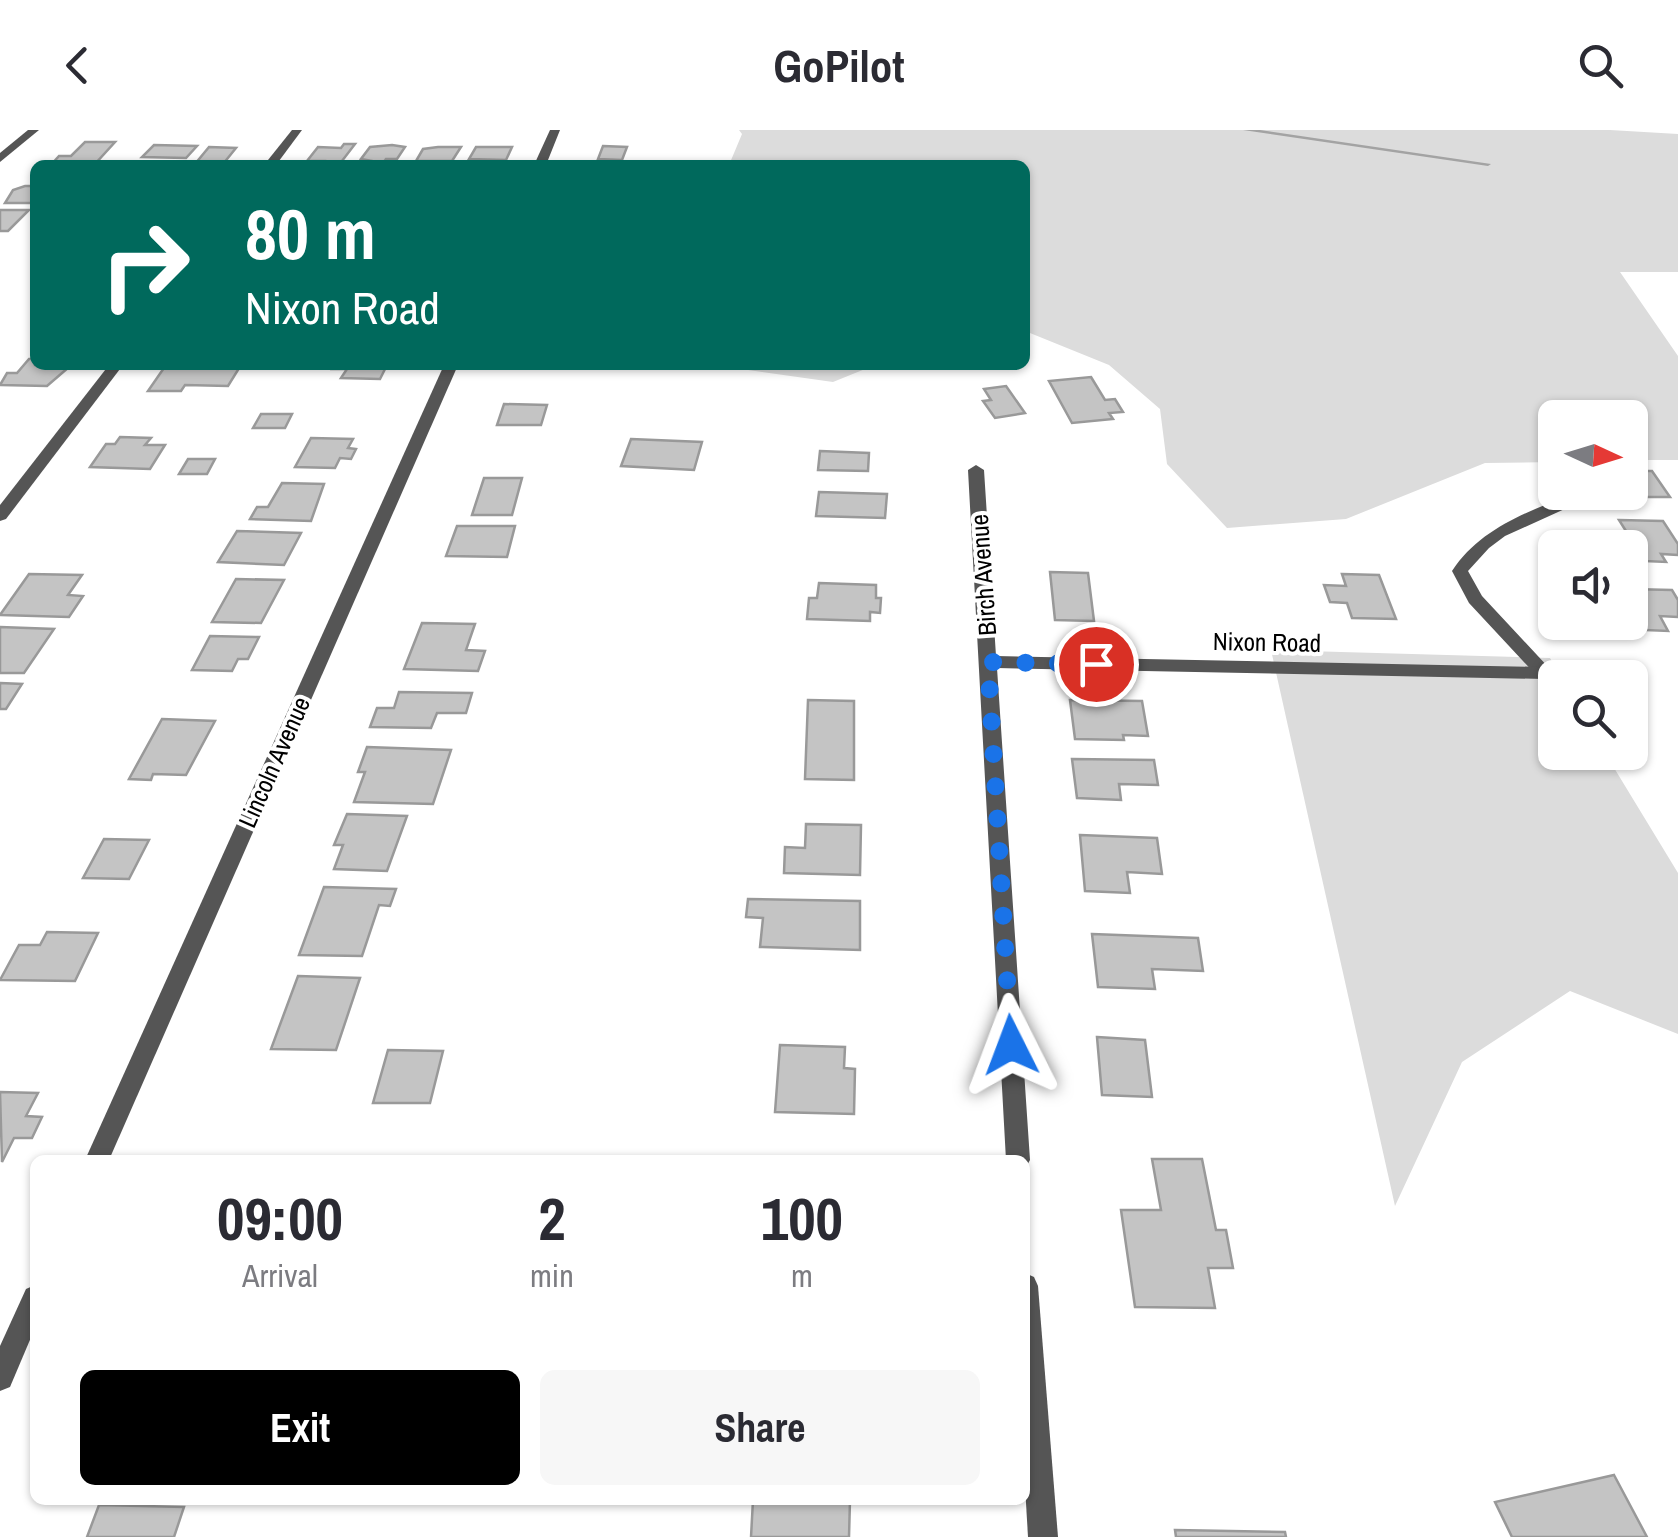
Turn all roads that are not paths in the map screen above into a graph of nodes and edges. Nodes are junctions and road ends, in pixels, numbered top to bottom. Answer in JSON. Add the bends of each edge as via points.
{"nodes":[{"id":1,"x":34,"y":130,"type":"edge"},
{"id":2,"x":297,"y":130,"type":"edge"},
{"id":3,"x":556,"y":130,"type":"edge"},
{"id":4,"x":0,"y":159,"type":"edge"},
{"id":5,"x":274,"y":160,"type":"edge"},
{"id":6,"x":542,"y":160,"type":"edge"},
{"id":7,"x":112,"y":370,"type":"edge"},
{"id":8,"x":449,"y":370,"type":"edge"},
{"id":9,"x":976,"y":470,"type":"dead end"},
{"id":10,"x":1556,"y":510,"type":"edge"},
{"id":11,"x":0,"y":516,"type":"edge"},
{"id":12,"x":988,"y":662,"type":"junction"},
{"id":13,"x":98,"y":1155,"type":"edge"},
{"id":14,"x":1018,"y":1155,"type":"edge"},
{"id":15,"x":30,"y":1309,"type":"edge"},
{"id":16,"x":1030,"y":1356,"type":"edge"},
{"id":17,"x":0,"y":1377,"type":"edge"},
{"id":18,"x":1043,"y":1537,"type":"edge"}],
"edges":[{"from":1,"to":4,"type":"street"},
{"from":2,"to":5,"type":"street"},
{"from":3,"to":6,"type":"street"},
{"from":7,"to":11,"type":"street"},
{"from":8,"to":13,"type":"street","name":"Lincoln Avenue"},
{"from":9,"to":12,"type":"street","name":"Birch Avenue"},
{"from":10,"to":12,"type":"street","name":"Nixon Road","via":[[1486,541],[1460,571],[1475,599],[1544,673]]},
{"from":12,"to":14,"type":"street","name":"Birch Avenue"},
{"from":15,"to":17,"type":"street"},
{"from":16,"to":18,"type":"street"}]}
